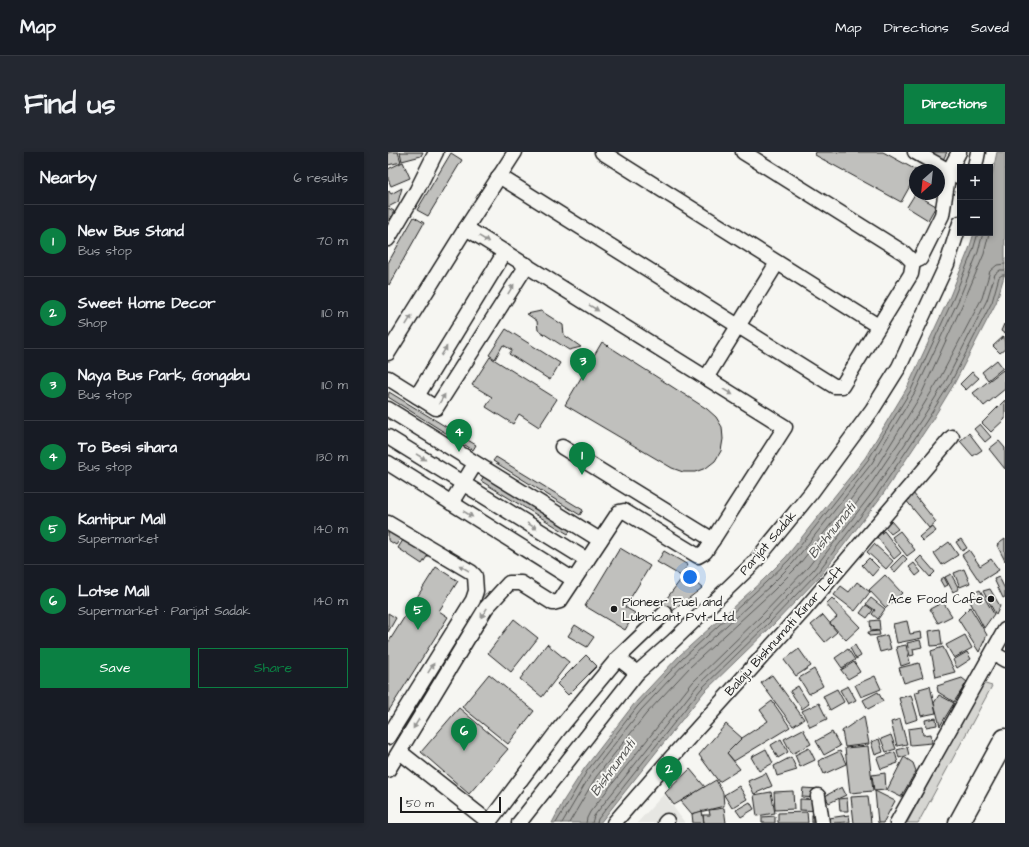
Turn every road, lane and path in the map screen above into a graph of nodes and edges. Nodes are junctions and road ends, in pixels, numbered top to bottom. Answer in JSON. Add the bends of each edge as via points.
{"nodes":[{"id":1,"x":436,"y":152,"type":"edge"},
{"id":2,"x":515,"y":152,"type":"edge"},
{"id":3,"x":602,"y":152,"type":"edge"},
{"id":4,"x":743,"y":152,"type":"edge"},
{"id":5,"x":915,"y":152,"type":"edge"},
{"id":6,"x":959,"y":152,"type":"edge"},
{"id":7,"x":978,"y":152,"type":"edge"},
{"id":8,"x":976,"y":164,"type":"edge"},
{"id":9,"x":954,"y":174,"type":"edge"},
{"id":10,"x":499,"y":176,"type":"junction"},
{"id":11,"x":466,"y":228,"type":"junction"},
{"id":12,"x":957,"y":232,"type":"edge"},
{"id":13,"x":388,"y":239,"type":"edge"},
{"id":14,"x":505,"y":252,"type":"junction"},
{"id":15,"x":913,"y":262,"type":"junction"},
{"id":16,"x":777,"y":263,"type":"junction"},
{"id":17,"x":527,"y":265,"type":"junction"},
{"id":18,"x":738,"y":326,"type":"junction"},
{"id":19,"x":878,"y":326,"type":"junction"},
{"id":20,"x":388,"y":353,"type":"edge"},
{"id":21,"x":388,"y":378,"type":"edge"},
{"id":22,"x":706,"y":378,"type":"junction"},
{"id":23,"x":417,"y":396,"type":"junction"},
{"id":24,"x":388,"y":409,"type":"edge"},
{"id":25,"x":388,"y":437,"type":"edge"},
{"id":26,"x":952,"y":437,"type":"dead end"},
{"id":27,"x":562,"y":447,"type":"dead end"},
{"id":28,"x":388,"y":463,"type":"edge"},
{"id":29,"x":475,"y":464,"type":"junction"},
{"id":30,"x":463,"y":483,"type":"junction"},
{"id":31,"x":451,"y":503,"type":"junction"},
{"id":32,"x":388,"y":523,"type":"edge"},
{"id":33,"x":600,"y":540,"type":"junction"},
{"id":34,"x":713,"y":540,"type":"junction"},
{"id":35,"x":587,"y":560,"type":"junction"},
{"id":36,"x":574,"y":580,"type":"junction"},
{"id":37,"x":665,"y":612,"type":"dead end"},
{"id":38,"x":651,"y":627,"type":"junction"},
{"id":39,"x":1005,"y":630,"type":"edge"},
{"id":40,"x":672,"y":642,"type":"junction"},
{"id":41,"x":999,"y":656,"type":"edge"},
{"id":42,"x":618,"y":658,"type":"junction"},
{"id":43,"x":637,"y":673,"type":"junction"},
{"id":44,"x":388,"y":736,"type":"edge"},
{"id":45,"x":1005,"y":739,"type":"edge"},
{"id":46,"x":400,"y":752,"type":"junction"},
{"id":47,"x":388,"y":770,"type":"edge"},
{"id":48,"x":818,"y":796,"type":"dead end"},
{"id":49,"x":490,"y":823,"type":"edge"},
{"id":50,"x":519,"y":823,"type":"edge"},
{"id":51,"x":614,"y":823,"type":"edge"},
{"id":52,"x":822,"y":823,"type":"edge"},
{"id":53,"x":897,"y":823,"type":"edge"},
{"id":54,"x":959,"y":823,"type":"edge"}],
"edges":[{"from":1,"to":13,"type":"street"},
{"from":2,"to":10,"type":"street"},
{"from":3,"to":16,"type":"street"},
{"from":4,"to":15,"type":"street","via":[[904,253]]},
{"from":5,"to":9,"type":"street"},
{"from":6,"to":9,"type":"street"},
{"from":7,"to":8,"type":"street"},
{"from":9,"to":15,"type":"street","via":[[942,215],[920,259]]},
{"from":10,"to":11,"type":"street"},
{"from":10,"to":18,"type":"street"},
{"from":11,"to":14,"type":"street","one_way":true},
{"from":20,"to":11,"type":"street","one_way":true},
{"from":12,"to":40,"type":"street","name":"Parijat Sadak","via":[[947,264],[899,367],[872,410],[811,493],[754,563]]},
{"from":14,"to":17,"type":"street"},
{"from":23,"to":14,"type":"street","one_way":true},
{"from":15,"to":19,"type":"street","via":[[911,274]]},
{"from":16,"to":18,"type":"street"},
{"from":16,"to":19,"type":"street"},
{"from":17,"to":22,"type":"street","one_way":true},
{"from":23,"to":17,"type":"street","one_way":true,"via":[[436,408]]},
{"from":18,"to":19,"type":"street","via":[[834,386],[842,386]]},
{"from":18,"to":22,"type":"street"},
{"from":21,"to":23,"type":"street"},
{"from":22,"to":34,"type":"street","one_way":true,"via":[[785,426]]},
{"from":24,"to":29,"type":"street"},
{"from":25,"to":30,"type":"street","one_way":true},
{"from":26,"to":51,"type":"street","name":"Balaju Bishnumati Kinar Left","via":[[805,609]]},
{"from":27,"to":34,"type":"street"},
{"from":28,"to":31,"type":"street"},
{"from":29,"to":30,"type":"street"},
{"from":29,"to":33,"type":"street"},
{"from":30,"to":31,"type":"street"},
{"from":30,"to":35,"type":"street","one_way":true},
{"from":31,"to":36,"type":"street","one_way":true},
{"from":44,"to":32,"type":"street","one_way":true,"via":[[473,600],[476,591],[475,576],[470,572]]},
{"from":33,"to":34,"type":"street","via":[[619,512],[624,511],[698,556],[705,552]]},
{"from":33,"to":35,"type":"street"},
{"from":35,"to":36,"type":"street"},
{"from":36,"to":46,"type":"street","one_way":true,"via":[[560,601],[553,603],[521,583],[508,583],[486,608]]},
{"from":37,"to":38,"type":"street"},
{"from":38,"to":40,"type":"street"},
{"from":38,"to":42,"type":"street"},
{"from":39,"to":41,"type":"street"},
{"from":40,"to":43,"type":"street","name":"Parijat Sadak"},
{"from":41,"to":53,"type":"street"},
{"from":42,"to":43,"type":"street"},
{"from":42,"to":49,"type":"street","via":[[559,728]]},
{"from":43,"to":50,"type":"street","name":"Parijat Sadak"},
{"from":45,"to":54,"type":"highway"},
{"from":46,"to":47,"type":"street"},
{"from":46,"to":49,"type":"street"},
{"from":48,"to":52,"type":"street"}]}
